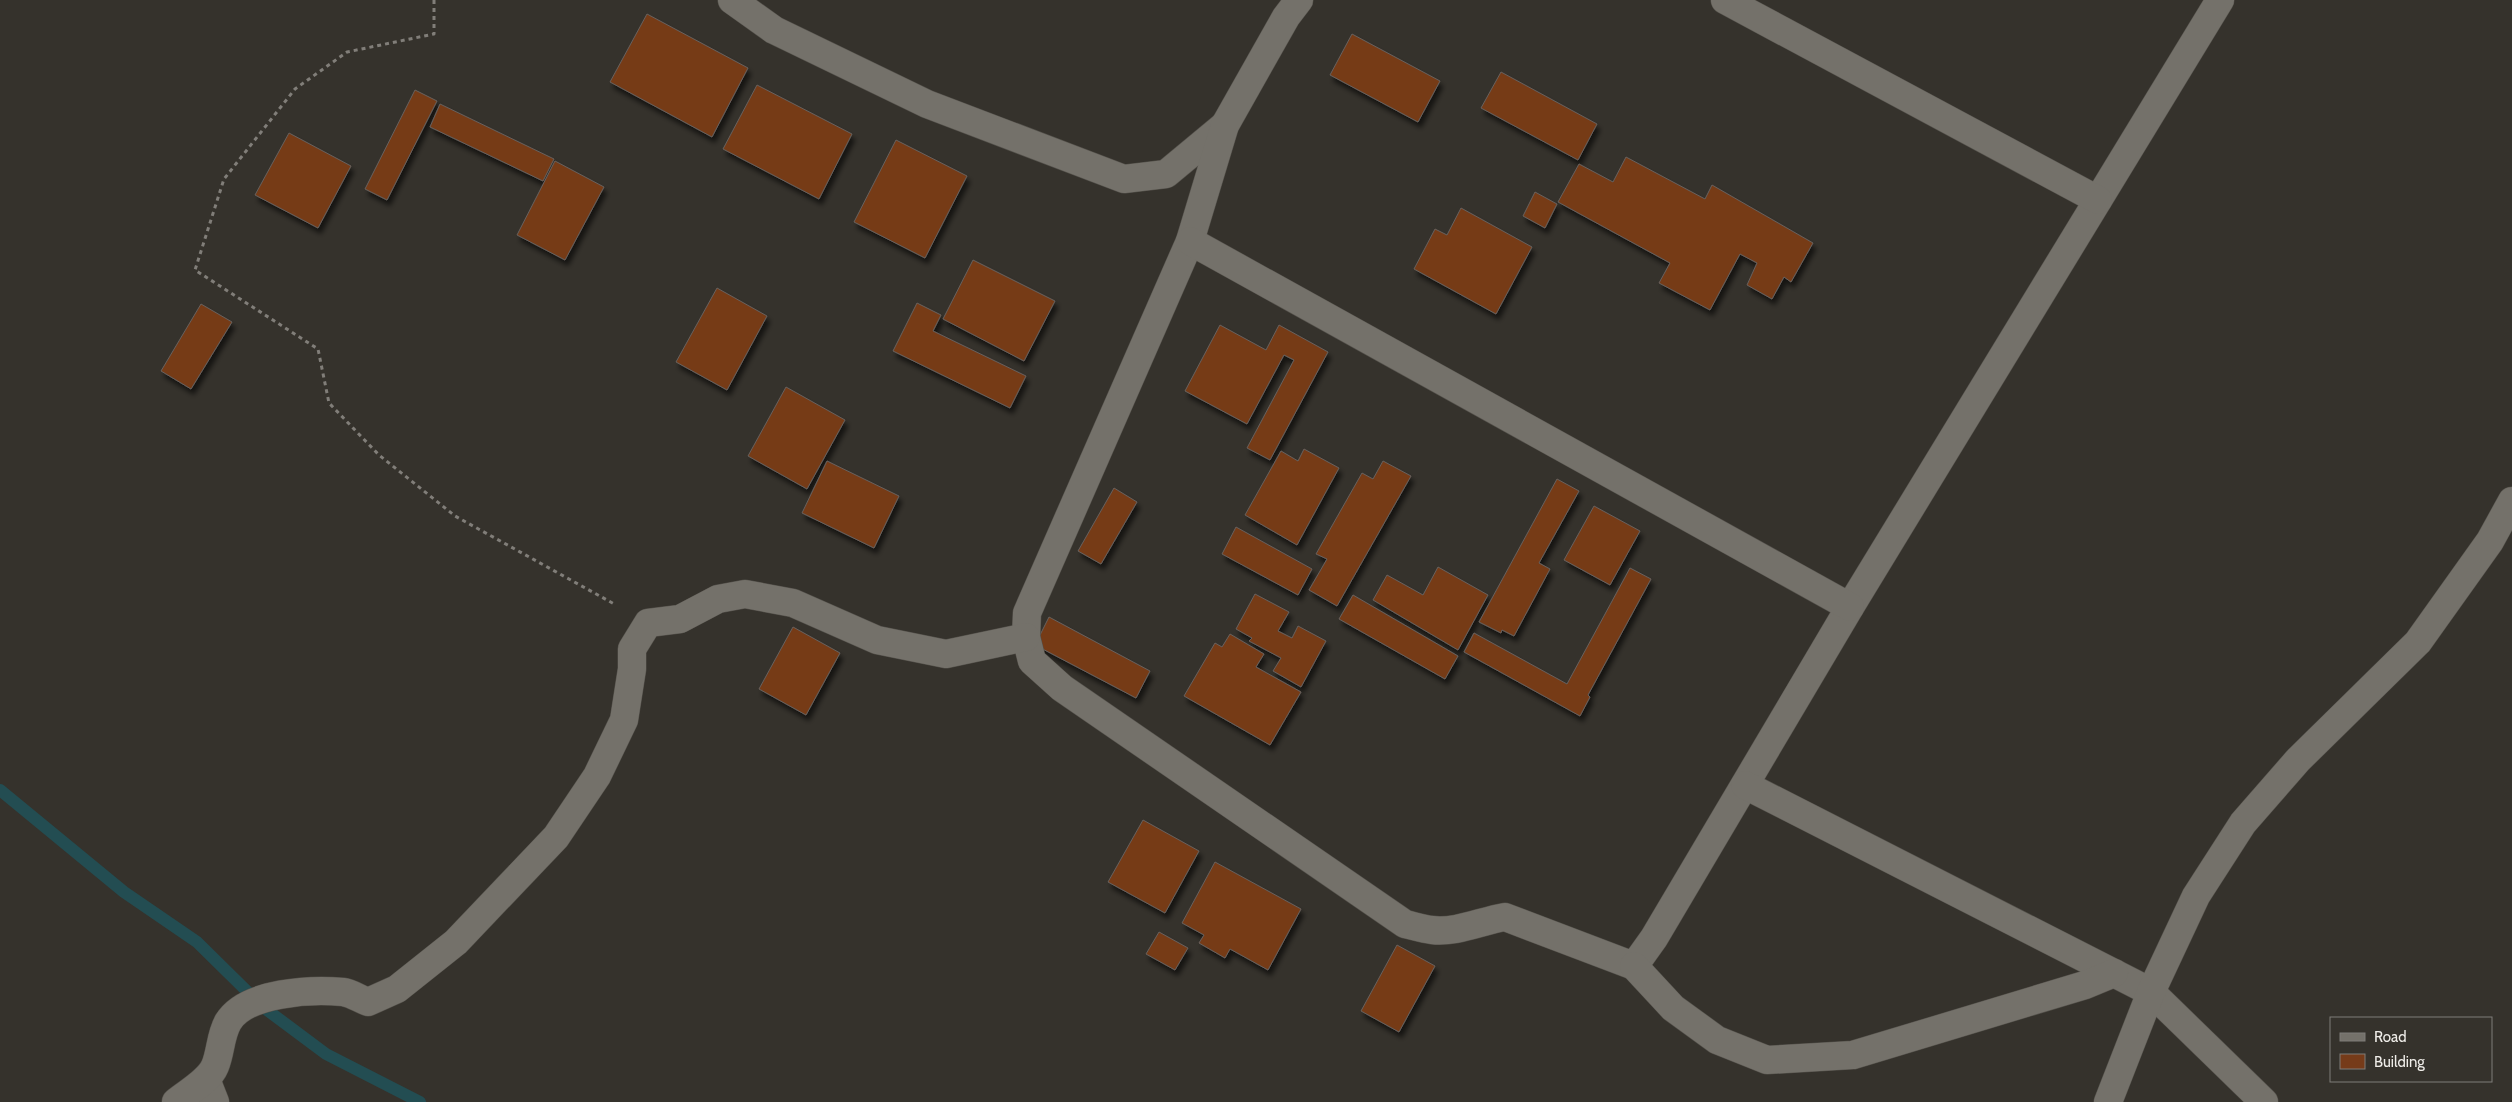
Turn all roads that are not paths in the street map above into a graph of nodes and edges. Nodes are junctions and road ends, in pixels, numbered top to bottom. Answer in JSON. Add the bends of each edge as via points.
{"nodes":[{"id":1,"x":732,"y":0,"type":"edge"},
{"id":2,"x":1299,"y":0,"type":"edge"},
{"id":3,"x":1725,"y":0,"type":"edge"},
{"id":4,"x":2220,"y":0,"type":"edge"},
{"id":5,"x":1225,"y":125,"type":"junction"},
{"id":6,"x":2098,"y":200,"type":"junction"},
{"id":7,"x":1190,"y":241,"type":"junction"},
{"id":8,"x":2512,"y":501,"type":"edge"},
{"id":9,"x":1850,"y":607,"type":"junction"},
{"id":10,"x":1026,"y":637,"type":"junction"},
{"id":11,"x":1745,"y":785,"type":"junction"},
{"id":12,"x":1634,"y":966,"type":"junction"},
{"id":13,"x":2114,"y":973,"type":"junction"},
{"id":14,"x":2152,"y":992,"type":"junction"},
{"id":15,"x":210,"y":1090,"type":"edge"},
{"id":16,"x":176,"y":1102,"type":"edge"},
{"id":17,"x":2108,"y":1102,"type":"edge"},
{"id":18,"x":2264,"y":1102,"type":"edge"}],
"edges":[{"from":1,"to":5,"type":"street","via":[[774,30],[927,104],[1124,179],[1166,174]]},
{"from":2,"to":5,"type":"street"},
{"from":3,"to":6,"type":"street"},
{"from":4,"to":6,"type":"street"},
{"from":5,"to":7,"type":"street"},
{"from":6,"to":9,"type":"street"},
{"from":7,"to":9,"type":"street"},
{"from":7,"to":10,"type":"street","via":[[1027,614]]},
{"from":8,"to":14,"type":"street","via":[[2490,541],[2418,642],[2298,760],[2243,823],[2196,896]]},
{"from":9,"to":11,"type":"street"},
{"from":10,"to":12,"type":"street","via":[[1032,661],[1062,688],[1405,924],[1433,930],[1464,928],[1505,917]]},
{"from":10,"to":15,"type":"street","via":[[946,654],[877,640],[792,603],[745,594],[718,599],[680,619],[648,623],[632,649],[624,720],[597,776],[556,837],[456,942],[397,989],[368,1002],[345,992],[315,992],[267,997],[242,1007],[228,1021],[219,1045]]},
{"from":11,"to":12,"type":"street"},
{"from":11,"to":13,"type":"street"},
{"from":12,"to":13,"type":"street","via":[[1674,1008],[1717,1040],[1767,1060],[1853,1055],[2085,985]]},
{"from":13,"to":14,"type":"street"},
{"from":14,"to":17,"type":"street"},
{"from":14,"to":18,"type":"street"},
{"from":15,"to":16,"type":"street"}]}
